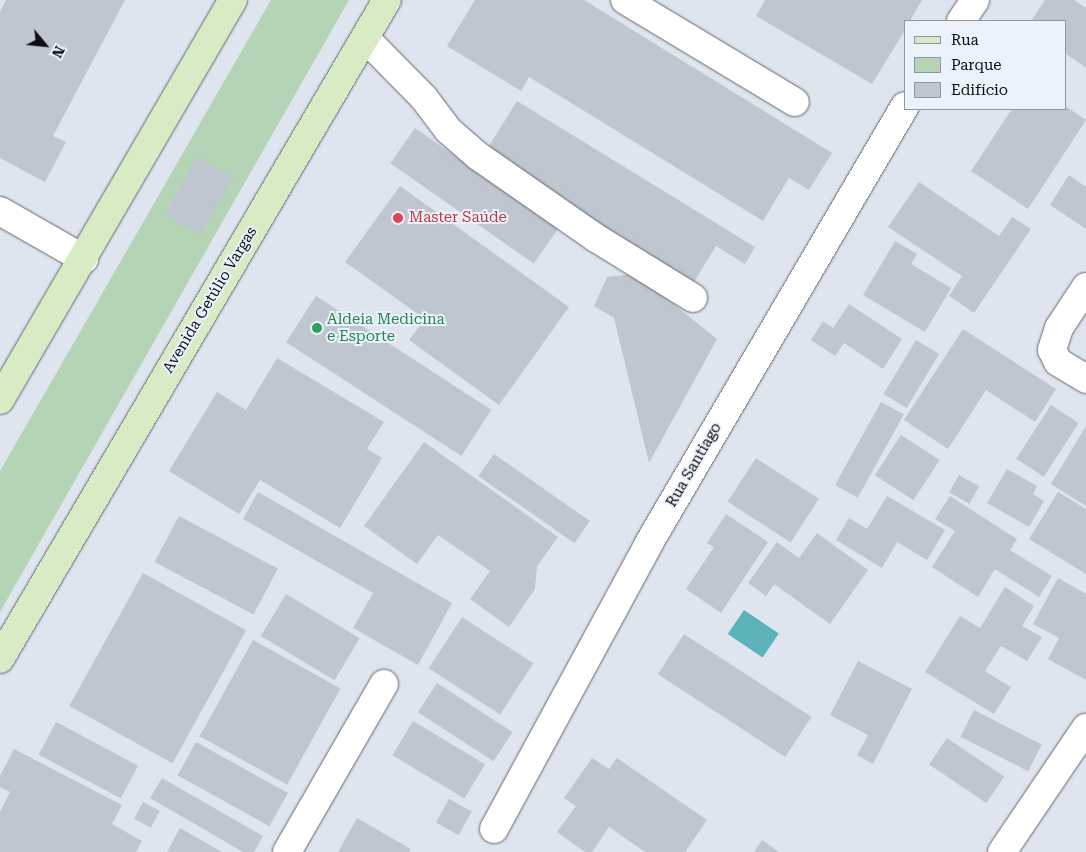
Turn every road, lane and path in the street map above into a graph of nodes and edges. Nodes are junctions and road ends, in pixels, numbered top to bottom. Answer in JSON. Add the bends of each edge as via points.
{"nodes":[{"id":1,"x":233,"y":0,"type":"edge"},
{"id":2,"x":387,"y":0,"type":"edge"},
{"id":3,"x":625,"y":0,"type":"edge"},
{"id":4,"x":975,"y":0,"type":"edge"},
{"id":5,"x":962,"y":20,"type":"edge"},
{"id":6,"x":365,"y":38,"type":"junction"},
{"id":7,"x":795,"y":102,"type":"dead end"},
{"id":8,"x":904,"y":108,"type":"edge"},
{"id":9,"x":0,"y":211,"type":"edge"},
{"id":10,"x":84,"y":258,"type":"junction"},
{"id":11,"x":1086,"y":287,"type":"edge"},
{"id":12,"x":693,"y":298,"type":"dead end"},
{"id":13,"x":1086,"y":379,"type":"edge"},
{"id":14,"x":0,"y":400,"type":"edge"},
{"id":15,"x":33,"y":600,"type":"junction"},
{"id":16,"x":0,"y":636,"type":"edge"},
{"id":17,"x":0,"y":659,"type":"edge"},
{"id":18,"x":384,"y":684,"type":"dead end"},
{"id":19,"x":1086,"y":728,"type":"edge"},
{"id":20,"x":494,"y":830,"type":"dead end"},
{"id":21,"x":286,"y":852,"type":"edge"},
{"id":22,"x":1002,"y":852,"type":"edge"}],
"edges":[{"from":1,"to":10,"type":"main road"},
{"from":2,"to":6,"type":"main road","name":"Avenida Getúlio Vargas"},
{"from":3,"to":7,"type":"street"},
{"from":4,"to":5,"type":"street"},
{"from":6,"to":12,"type":"street","via":[[424,98],[448,130],[478,156],[596,238]]},
{"from":6,"to":15,"type":"main road","name":"Avenida Getúlio Vargas"},
{"from":8,"to":20,"type":"street","name":"Rua Santiago","via":[[649,543]]},
{"from":9,"to":10,"type":"street"},
{"from":10,"to":14,"type":"main road"},
{"from":11,"to":13,"type":"street","via":[[1059,328],[1052,350],[1058,362]]},
{"from":15,"to":16,"type":"main road","name":"Avenida Getúlio Vargas"},
{"from":15,"to":17,"type":"main road","name":"Avenida Getúlio Vargas"},
{"from":18,"to":21,"type":"street"},
{"from":19,"to":22,"type":"street"}]}
